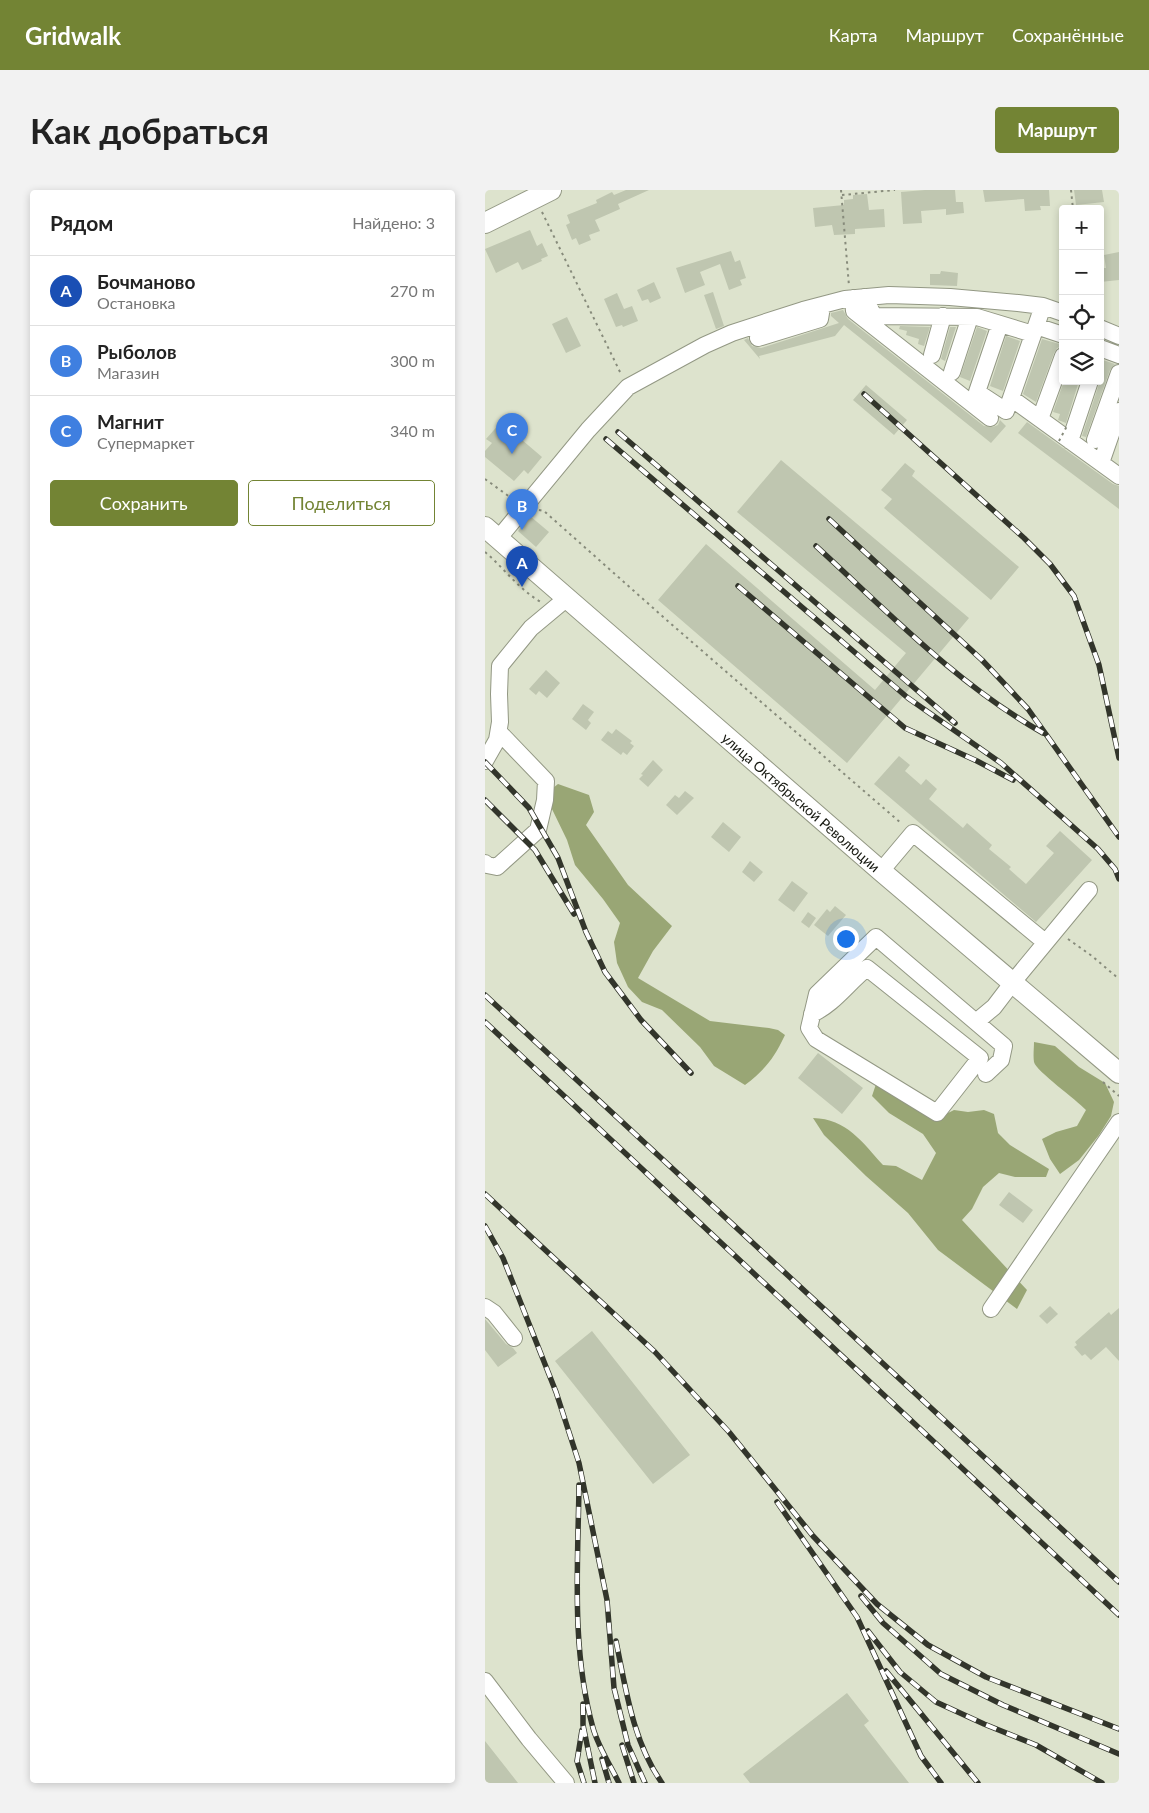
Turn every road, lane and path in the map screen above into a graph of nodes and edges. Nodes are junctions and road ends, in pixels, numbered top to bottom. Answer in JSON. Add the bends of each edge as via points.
{"nodes":[{"id":1,"x":841,"y":190,"type":"edge"},
{"id":2,"x":895,"y":190,"type":"edge"},
{"id":3,"x":1071,"y":190,"type":"edge"},
{"id":4,"x":543,"y":194,"type":"edge"},
{"id":5,"x":842,"y":195,"type":"junction"},
{"id":6,"x":1073,"y":205,"type":"edge"},
{"id":7,"x":485,"y":222,"type":"edge"},
{"id":8,"x":856,"y":297,"type":"junction"},
{"id":9,"x":819,"y":306,"type":"junction"},
{"id":10,"x":1043,"y":306,"type":"junction"},
{"id":11,"x":1059,"y":312,"type":"edge"},
{"id":12,"x":943,"y":316,"type":"junction"},
{"id":13,"x":970,"y":317,"type":"junction"},
{"id":14,"x":1000,"y":324,"type":"junction"},
{"id":15,"x":1035,"y":330,"type":"junction"},
{"id":16,"x":1059,"y":334,"type":"edge"},
{"id":17,"x":1106,"y":337,"type":"edge"},
{"id":18,"x":758,"y":338,"type":"dead end"},
{"id":19,"x":932,"y":355,"type":"dead end"},
{"id":20,"x":1119,"y":355,"type":"edge"},
{"id":21,"x":1059,"y":367,"type":"edge"},
{"id":22,"x":952,"y":372,"type":"dead end"},
{"id":23,"x":1119,"y":373,"type":"edge"},
{"id":24,"x":1078,"y":385,"type":"edge"},
{"id":25,"x":1088,"y":385,"type":"edge"},
{"id":26,"x":628,"y":387,"type":"junction"},
{"id":27,"x":1011,"y":398,"type":"junction"},
{"id":28,"x":1119,"y":411,"type":"edge"},
{"id":29,"x":990,"y":418,"type":"dead end"},
{"id":30,"x":1040,"y":419,"type":"junction"},
{"id":31,"x":1068,"y":424,"type":"joint"},
{"id":32,"x":1095,"y":440,"type":"dead end"},
{"id":33,"x":1064,"y":441,"type":"junction"},
{"id":34,"x":1101,"y":463,"type":"junction"},
{"id":35,"x":1119,"y":476,"type":"edge"},
{"id":36,"x":485,"y":479,"type":"edge"},
{"id":37,"x":524,"y":506,"type":"junction"},
{"id":38,"x":491,"y":533,"type":"edge"},
{"id":39,"x":567,"y":598,"type":"junction"},
{"id":40,"x":499,"y":732,"type":"junction"},
{"id":41,"x":485,"y":761,"type":"edge"},
{"id":42,"x":913,"y":833,"type":"junction"},
{"id":43,"x":485,"y":862,"type":"edge"},
{"id":44,"x":881,"y":872,"type":"junction"},
{"id":45,"x":1089,"y":890,"type":"dead end"},
{"id":46,"x":1056,"y":929,"type":"junction"},
{"id":47,"x":1045,"y":942,"type":"junction"},
{"id":48,"x":1119,"y":979,"type":"edge"},
{"id":49,"x":1013,"y":982,"type":"junction"},
{"id":50,"x":812,"y":1014,"type":"junction"},
{"id":51,"x":976,"y":1022,"type":"junction"},
{"id":52,"x":1119,"y":1073,"type":"edge"},
{"id":53,"x":986,"y":1074,"type":"dead end"},
{"id":54,"x":1119,"y":1122,"type":"edge"},
{"id":55,"x":485,"y":1307,"type":"edge"},
{"id":56,"x":991,"y":1309,"type":"dead end"},
{"id":57,"x":513,"y":1338,"type":"dead end"},
{"id":58,"x":485,"y":1681,"type":"edge"},
{"id":59,"x":566,"y":1783,"type":"edge"}],
"edges":[{"from":1,"to":5,"type":"path"},
{"from":2,"to":5,"type":"path"},
{"from":3,"to":6,"type":"path"},
{"from":4,"to":7,"type":"main road"},
{"from":4,"to":26,"type":"path"},
{"from":5,"to":8,"type":"path"},
{"from":8,"to":9,"type":"street"},
{"from":8,"to":10,"type":"street","via":[[950,297]]},
{"from":8,"to":12,"type":"street","via":[[874,316]]},
{"from":8,"to":29,"type":"street","via":[[854,311]]},
{"from":9,"to":18,"type":"street","via":[[820,319]]},
{"from":9,"to":26,"type":"street","via":[[732,333]]},
{"from":10,"to":11,"type":"street"},
{"from":10,"to":15,"type":"street"},
{"from":12,"to":13,"type":"street"},
{"from":12,"to":19,"type":"street"},
{"from":13,"to":14,"type":"street"},
{"from":13,"to":22,"type":"street"},
{"from":14,"to":15,"type":"street"},
{"from":14,"to":27,"type":"street","via":[[977,392],[1006,411]]},
{"from":15,"to":16,"type":"street"},
{"from":15,"to":27,"type":"street"},
{"from":17,"to":20,"type":"street"},
{"from":21,"to":30,"type":"street"},
{"from":23,"to":32,"type":"street"},
{"from":24,"to":31,"type":"street"},
{"from":25,"to":33,"type":"street"},
{"from":26,"to":37,"type":"street"},
{"from":27,"to":30,"type":"street"},
{"from":28,"to":34,"type":"street"},
{"from":30,"to":33,"type":"street"},
{"from":31,"to":33,"type":"path","bridge":true},
{"from":33,"to":34,"type":"street"},
{"from":34,"to":35,"type":"street"},
{"from":36,"to":37,"type":"path"},
{"from":37,"to":38,"type":"street"},
{"from":37,"to":42,"type":"path","via":[[544,511]]},
{"from":38,"to":39,"type":"main road","name":"улица Октябрьской Революции"},
{"from":39,"to":40,"type":"street","via":[[531,628],[500,666]]},
{"from":39,"to":44,"type":"main road","name":"улица Октябрьской Революции"},
{"from":40,"to":41,"type":"street"},
{"from":40,"to":43,"type":"street","via":[[546,781],[545,800],[537,830],[497,867]]},
{"from":42,"to":44,"type":"street"},
{"from":42,"to":47,"type":"street"},
{"from":44,"to":49,"type":"main road","name":"улица Октябрьской Революции"},
{"from":45,"to":46,"type":"street"},
{"from":46,"to":47,"type":"street"},
{"from":46,"to":48,"type":"path"},
{"from":47,"to":49,"type":"street"},
{"from":49,"to":51,"type":"street","via":[[994,1007]]},
{"from":49,"to":52,"type":"main road","name":"улица Октябрьской Революции"},
{"from":50,"to":50,"type":"street","via":[[809,1028],[816,1039],[937,1113],[980,1058],[867,968],[824,1008]]},
{"from":50,"to":51,"type":"street","via":[[817,994],[876,937]]},
{"from":51,"to":53,"type":"street","via":[[1004,1046],[1001,1060]]},
{"from":54,"to":56,"type":"street"},
{"from":55,"to":57,"type":"street","via":[[494,1313]]},
{"from":58,"to":59,"type":"street"}]}
